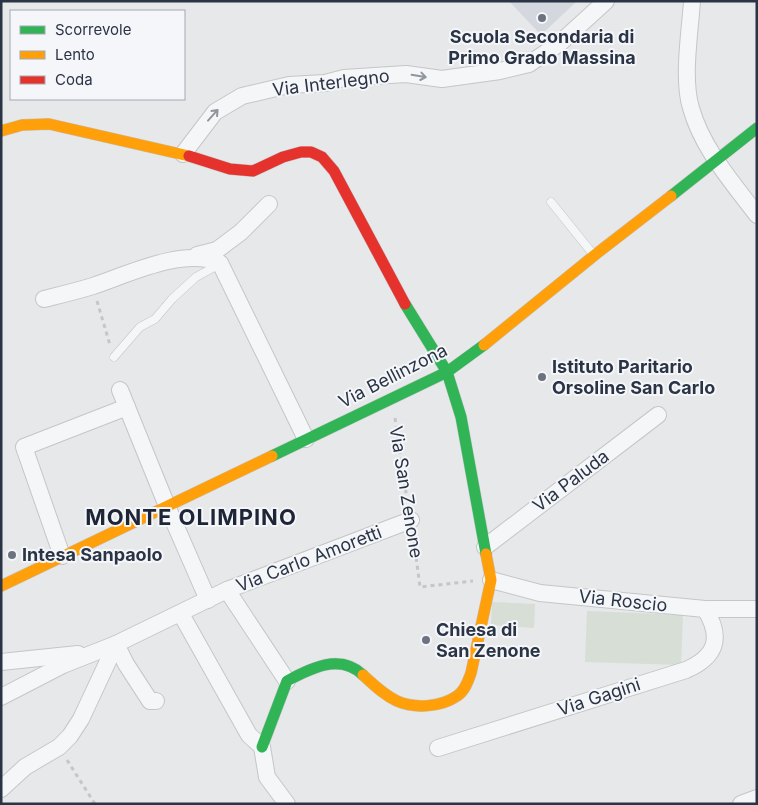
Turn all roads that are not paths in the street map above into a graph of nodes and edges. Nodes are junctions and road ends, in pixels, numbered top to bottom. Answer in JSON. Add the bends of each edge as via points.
{"nodes":[{"id":1,"x":606,"y":1,"type":"edge"},
{"id":2,"x":692,"y":1,"type":"edge"},
{"id":3,"x":757,"y":128,"type":"edge"},
{"id":4,"x":1,"y":131,"type":"edge"},
{"id":5,"x":183,"y":154,"type":"junction"},
{"id":6,"x":717,"y":161,"type":"junction"},
{"id":7,"x":550,"y":202,"type":"dead end"},
{"id":8,"x":269,"y":204,"type":"dead end"},
{"id":9,"x":757,"y":215,"type":"edge"},
{"id":10,"x":594,"y":256,"type":"junction"},
{"id":11,"x":188,"y":257,"type":"junction"},
{"id":12,"x":220,"y":263,"type":"junction"},
{"id":13,"x":44,"y":299,"type":"dead end"},
{"id":14,"x":114,"y":357,"type":"road end"},
{"id":15,"x":447,"y":372,"type":"junction"},
{"id":16,"x":120,"y":390,"type":"dead end"},
{"id":17,"x":127,"y":407,"type":"junction"},
{"id":18,"x":658,"y":415,"type":"dead end"},
{"id":19,"x":306,"y":438,"type":"junction"},
{"id":20,"x":167,"y":506,"type":"junction"},
{"id":21,"x":411,"y":520,"type":"road end"},
{"id":22,"x":485,"y":547,"type":"junction"},
{"id":23,"x":62,"y":556,"type":"junction"},
{"id":24,"x":491,"y":580,"type":"junction"},
{"id":25,"x":1,"y":586,"type":"edge"},
{"id":26,"x":227,"y":590,"type":"junction"},
{"id":27,"x":208,"y":600,"type":"junction"},
{"id":28,"x":705,"y":609,"type":"junction"},
{"id":29,"x":757,"y":609,"type":"edge"},
{"id":30,"x":180,"y":614,"type":"junction"},
{"id":31,"x":116,"y":644,"type":"junction"},
{"id":32,"x":96,"y":652,"type":"junction"},
{"id":33,"x":1,"y":662,"type":"edge"},
{"id":34,"x":287,"y":681,"type":"junction"},
{"id":35,"x":1,"y":696,"type":"edge"},
{"id":36,"x":156,"y":701,"type":"dead end"},
{"id":37,"x":262,"y":747,"type":"junction"},
{"id":38,"x":438,"y":748,"type":"dead end"},
{"id":39,"x":1,"y":789,"type":"edge"},
{"id":40,"x":757,"y":798,"type":"edge"},
{"id":41,"x":286,"y":804,"type":"edge"},
{"id":42,"x":741,"y":804,"type":"edge"}],
"edges":[{"from":5,"to":1,"type":"street","name":"Via Interlegno","one_way":true,"via":[[215,112],[242,96],[289,85],[325,83],[344,78],[406,74],[442,79],[528,64],[560,43]]},
{"from":2,"to":6,"type":"street","via":[[690,107]]},
{"from":3,"to":6,"type":"street","name":"Via Bellinzona"},
{"from":4,"to":5,"type":"street","via":[[49,124]]},
{"from":5,"to":15,"type":"street","via":[[230,169],[254,171],[301,152],[311,152],[322,158],[334,171],[413,318]]},
{"from":6,"to":9,"type":"street"},
{"from":6,"to":10,"type":"street","name":"Via Bellinzona"},
{"from":7,"to":10,"type":"lane"},
{"from":8,"to":11,"type":"street","via":[[217,250]]},
{"from":10,"to":15,"type":"street","name":"Via Bellinzona"},
{"from":11,"to":12,"type":"street"},
{"from":11,"to":13,"type":"street"},
{"from":12,"to":14,"type":"lane","via":[[196,276],[155,318],[140,327]]},
{"from":12,"to":19,"type":"street"},
{"from":15,"to":19,"type":"street","name":"Via Bellinzona"},
{"from":15,"to":22,"type":"street","via":[[461,417]]},
{"from":16,"to":17,"type":"street"},
{"from":17,"to":20,"type":"street"},
{"from":17,"to":23,"type":"street","via":[[24,447]]},
{"from":18,"to":22,"type":"street","name":"Via Paluda"},
{"from":19,"to":20,"type":"street","name":"Via Bellinzona"},
{"from":20,"to":23,"type":"street","name":"Via Bellinzona"},
{"from":20,"to":27,"type":"street"},
{"from":21,"to":26,"type":"street","name":"Via Carlo Amoretti"},
{"from":22,"to":24,"type":"street"},
{"from":23,"to":25,"type":"street","name":"Via Bellinzona"},
{"from":24,"to":28,"type":"street","name":"Via Roscio","via":[[540,593]]},
{"from":24,"to":34,"type":"street","via":[[471,673],[458,696],[427,706],[410,706],[382,692],[358,670],[336,662],[312,668]]},
{"from":26,"to":27,"type":"street","name":"Via Carlo Amoretti"},
{"from":26,"to":34,"type":"street"},
{"from":27,"to":30,"type":"street","name":"Via Carlo Amoretti"},
{"from":28,"to":29,"type":"street","name":"Via Roscio"},
{"from":28,"to":38,"type":"street","name":"Via Gagini","via":[[714,629],[714,643],[710,655],[700,664]]},
{"from":30,"to":31,"type":"street","name":"Via Carlo Amoretti"},
{"from":30,"to":37,"type":"street","via":[[249,735]]},
{"from":31,"to":32,"type":"street","name":"Via Carlo Amoretti"},
{"from":31,"to":36,"type":"street","via":[[150,701]]},
{"from":31,"to":39,"type":"street","via":[[70,736],[59,747],[25,767]]},
{"from":32,"to":33,"type":"street"},
{"from":32,"to":35,"type":"street","name":"Via Carlo Amoretti"},
{"from":34,"to":37,"type":"street"},
{"from":37,"to":41,"type":"street","via":[[266,777]]},
{"from":40,"to":42,"type":"street"}]}
